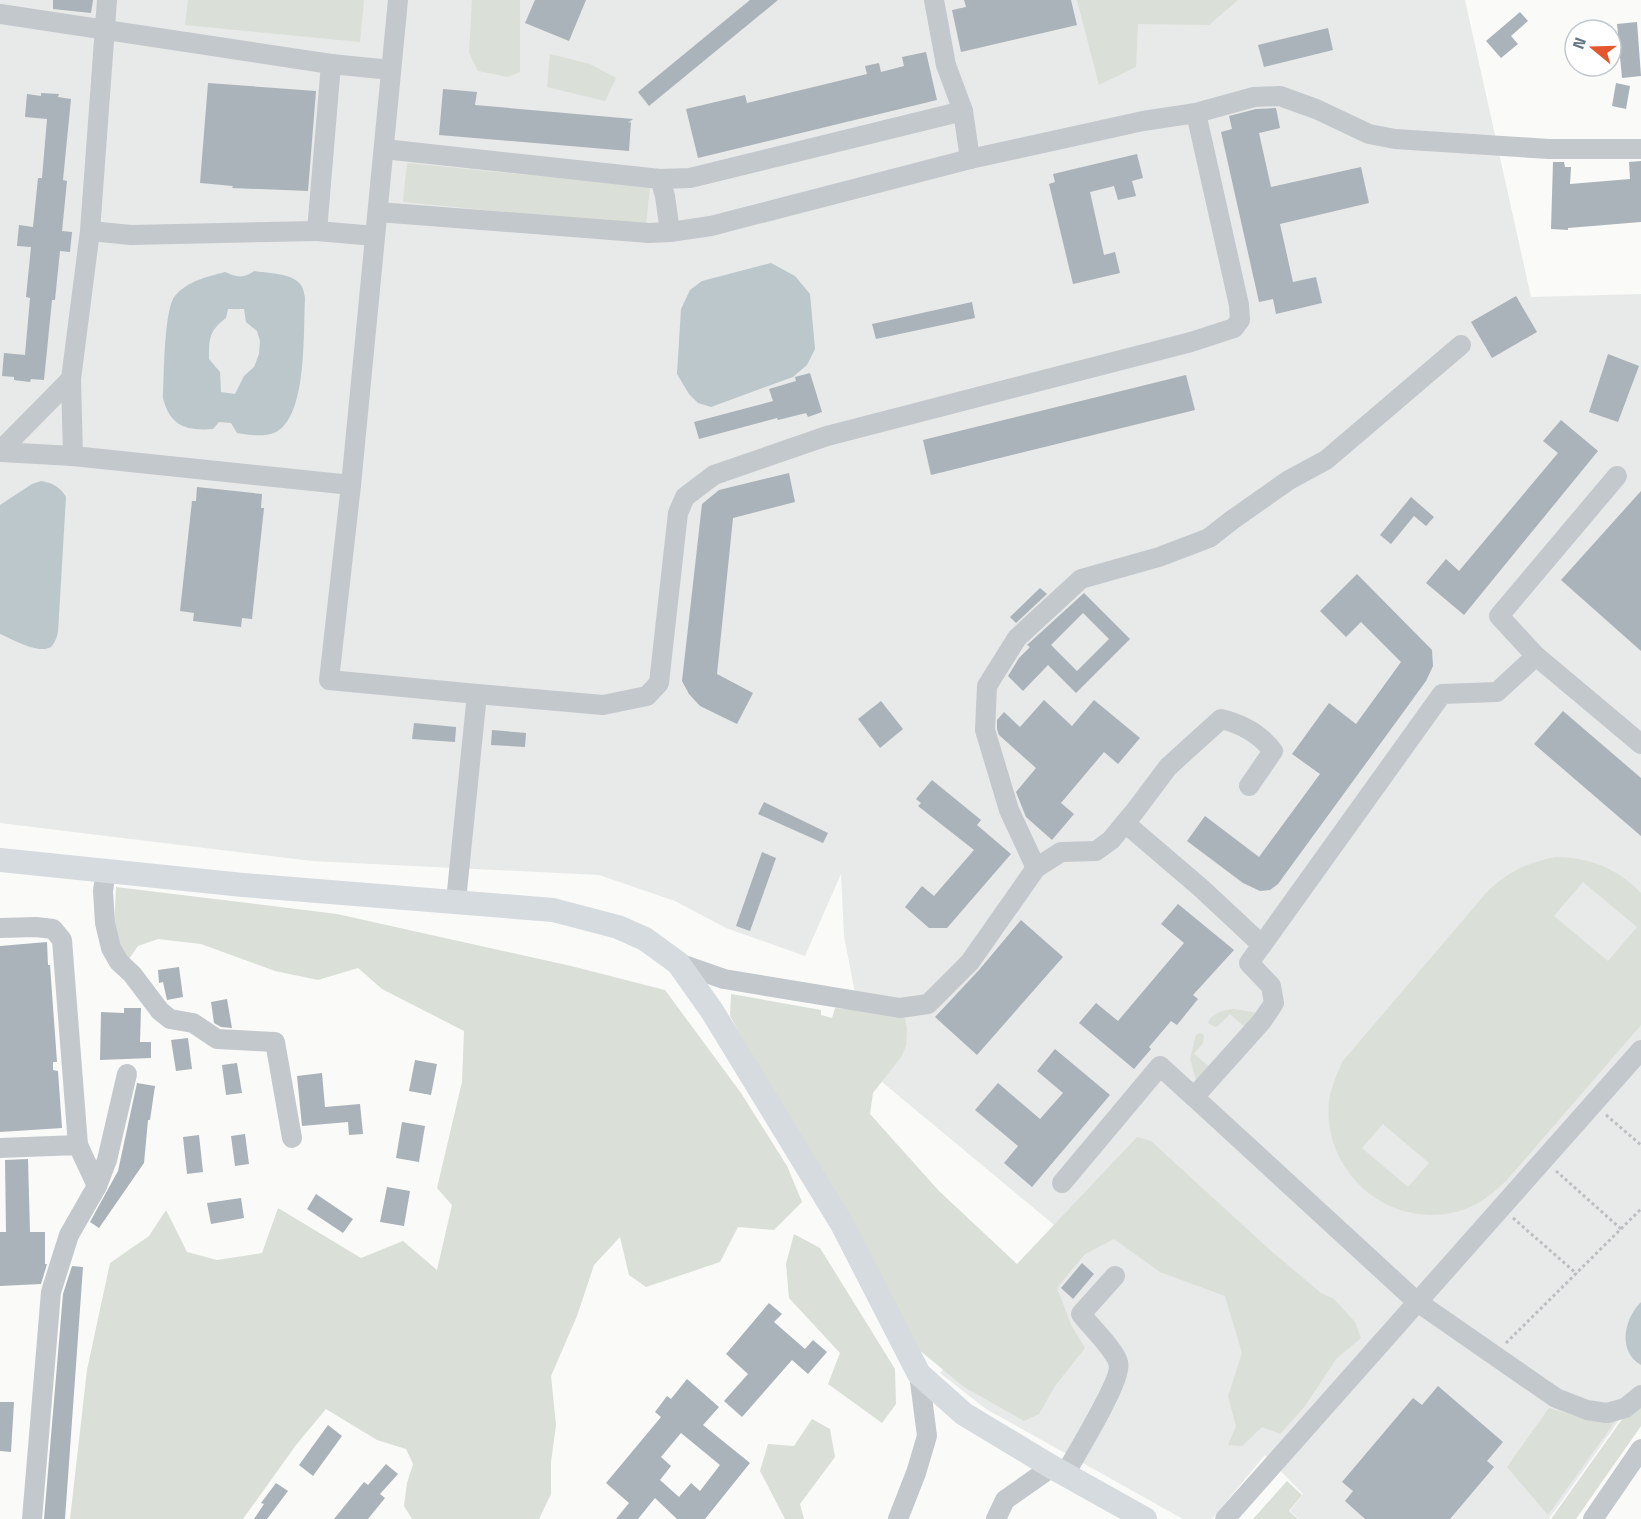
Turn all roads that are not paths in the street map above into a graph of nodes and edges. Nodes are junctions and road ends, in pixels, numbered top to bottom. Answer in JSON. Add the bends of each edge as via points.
{"nodes":[{"id":1,"x":107,"y":0,"type":"edge"},
{"id":2,"x":398,"y":0,"type":"edge"},
{"id":3,"x":934,"y":0,"type":"edge"},
{"id":4,"x":0,"y":14,"type":"edge"},
{"id":5,"x":104,"y":30,"type":"junction"},
{"id":6,"x":331,"y":64,"type":"junction"},
{"id":7,"x":392,"y":70,"type":"junction"},
{"id":8,"x":963,"y":111,"type":"junction"},
{"id":9,"x":1196,"y":113,"type":"junction"},
{"id":10,"x":384,"y":149,"type":"junction"},
{"id":11,"x":1641,"y":149,"type":"edge"},
{"id":12,"x":970,"y":159,"type":"junction"},
{"id":13,"x":660,"y":179,"type":"junction"},
{"id":14,"x":378,"y":212,"type":"junction"},
{"id":15,"x":90,"y":231,"type":"junction"},
{"id":16,"x":317,"y":231,"type":"junction"},
{"id":17,"x":670,"y":232,"type":"junction"},
{"id":18,"x":375,"y":236,"type":"junction"},
{"id":19,"x":1461,"y":345,"type":"dead end"},
{"id":20,"x":71,"y":379,"type":"junction"},
{"id":21,"x":0,"y":452,"type":"edge"},
{"id":22,"x":73,"y":456,"type":"junction"},
{"id":23,"x":1617,"y":476,"type":"dead end"},
{"id":24,"x":351,"y":485,"type":"junction"},
{"id":25,"x":1536,"y":656,"type":"junction"},
{"id":26,"x":477,"y":694,"type":"junction"},
{"id":27,"x":1641,"y":744,"type":"edge"},
{"id":28,"x":1248,"y":786,"type":"dead end"},
{"id":29,"x":1125,"y":823,"type":"junction"},
{"id":30,"x":0,"y":860,"type":"edge"},
{"id":31,"x":1036,"y":868,"type":"junction"},
{"id":32,"x":106,"y":870,"type":"junction"},
{"id":33,"x":456,"y":901,"type":"junction"},
{"id":34,"x":0,"y":928,"type":"edge"},
{"id":35,"x":1262,"y":945,"type":"junction"},
{"id":36,"x":678,"y":963,"type":"junction"},
{"id":37,"x":1641,"y":1050,"type":"edge"},
{"id":38,"x":128,"y":1074,"type":"dead end"},
{"id":39,"x":1194,"y":1097,"type":"junction"},
{"id":40,"x":292,"y":1138,"type":"dead end"},
{"id":41,"x":78,"y":1145,"type":"junction"},
{"id":42,"x":0,"y":1148,"type":"edge"},
{"id":43,"x":1062,"y":1183,"type":"dead end"},
{"id":44,"x":97,"y":1186,"type":"junction"},
{"id":45,"x":1116,"y":1276,"type":"dead end"},
{"id":46,"x":1416,"y":1301,"type":"junction"},
{"id":47,"x":919,"y":1374,"type":"junction"},
{"id":48,"x":1641,"y":1395,"type":"edge"},
{"id":49,"x":1641,"y":1449,"type":"edge"},
{"id":50,"x":1058,"y":1471,"type":"junction"},
{"id":51,"x":32,"y":1519,"type":"edge"},
{"id":52,"x":898,"y":1519,"type":"edge"},
{"id":53,"x":996,"y":1519,"type":"edge"},
{"id":54,"x":1145,"y":1519,"type":"edge"},
{"id":55,"x":1225,"y":1519,"type":"edge"},
{"id":56,"x":1593,"y":1519,"type":"edge"}],
"edges":[{"from":1,"to":5,"type":"street"},
{"from":2,"to":7,"type":"street"},
{"from":3,"to":8,"type":"street","via":[[946,65]]},
{"from":4,"to":5,"type":"street"},
{"from":5,"to":6,"type":"street"},
{"from":5,"to":15,"type":"street"},
{"from":6,"to":7,"type":"street"},
{"from":6,"to":16,"type":"street"},
{"from":7,"to":10,"type":"street"},
{"from":8,"to":12,"type":"street"},
{"from":8,"to":13,"type":"street","via":[[690,178]]},
{"from":9,"to":11,"type":"street","via":[[1254,97],[1280,96],[1369,134],[1395,139],[1549,150]]},
{"from":9,"to":12,"type":"street"},
{"from":9,"to":26,"type":"street","via":[[1239,305],[1240,320],[1234,328],[827,436],[714,475],[685,497],[678,513],[659,683],[648,696],[603,705]]},
{"from":10,"to":13,"type":"street"},
{"from":10,"to":14,"type":"street"},
{"from":12,"to":17,"type":"street","via":[[711,226]]},
{"from":13,"to":17,"type":"street"},
{"from":14,"to":17,"type":"street"},
{"from":14,"to":18,"type":"street"},
{"from":15,"to":16,"type":"street","via":[[131,235]]},
{"from":15,"to":20,"type":"street"},
{"from":16,"to":18,"type":"street"},
{"from":18,"to":24,"type":"street"},
{"from":19,"to":31,"type":"street","via":[[1326,460],[1289,480],[1209,538],[1081,579],[1017,638],[987,686],[985,730],[1009,810]]},
{"from":20,"to":21,"type":"street"},
{"from":20,"to":22,"type":"street"},
{"from":21,"to":22,"type":"street"},
{"from":22,"to":24,"type":"street"},
{"from":23,"to":25,"type":"street","via":[[1498,616]]},
{"from":24,"to":26,"type":"street","via":[[329,680]]},
{"from":25,"to":27,"type":"street"},
{"from":25,"to":35,"type":"street","via":[[1497,692],[1442,694]]},
{"from":26,"to":33,"type":"street"},
{"from":28,"to":29,"type":"street","via":[[1273,751],[1263,738],[1235,722],[1221,719],[1168,767]]},
{"from":29,"to":31,"type":"street","via":[[1096,851],[1061,852]]},
{"from":29,"to":35,"type":"street"},
{"from":30,"to":32,"type":"main road"},
{"from":31,"to":36,"type":"street","via":[[970,962],[928,1004],[900,1008],[724,980]]},
{"from":32,"to":33,"type":"main road"},
{"from":32,"to":40,"type":"street","via":[[105,923],[119,962],[170,1019],[193,1023],[217,1039],[275,1041]]},
{"from":33,"to":36,"type":"main road","via":[[553,910],[618,927],[645,939]]},
{"from":34,"to":41,"type":"street","via":[[53,929],[62,940]]},
{"from":35,"to":39,"type":"street","via":[[1249,963],[1271,986],[1274,1003]]},
{"from":36,"to":47,"type":"main road","via":[[712,1011],[842,1224]]},
{"from":37,"to":46,"type":"street"},
{"from":38,"to":44,"type":"street"},
{"from":39,"to":43,"type":"street","via":[[1160,1066]]},
{"from":39,"to":46,"type":"street"},
{"from":41,"to":42,"type":"street"},
{"from":41,"to":44,"type":"street"},
{"from":44,"to":51,"type":"street","via":[[69,1235],[51,1292]]},
{"from":45,"to":50,"type":"street","via":[[1081,1314],[1114,1354],[1119,1372],[1113,1388]]},
{"from":46,"to":48,"type":"street","via":[[1556,1398],[1607,1413],[1625,1408]]},
{"from":46,"to":55,"type":"street"},
{"from":47,"to":50,"type":"main road","via":[[964,1414]]},
{"from":47,"to":52,"type":"street","via":[[927,1436]]},
{"from":49,"to":56,"type":"street"},
{"from":50,"to":53,"type":"street","via":[[1005,1500]]},
{"from":50,"to":54,"type":"main road"}]}
